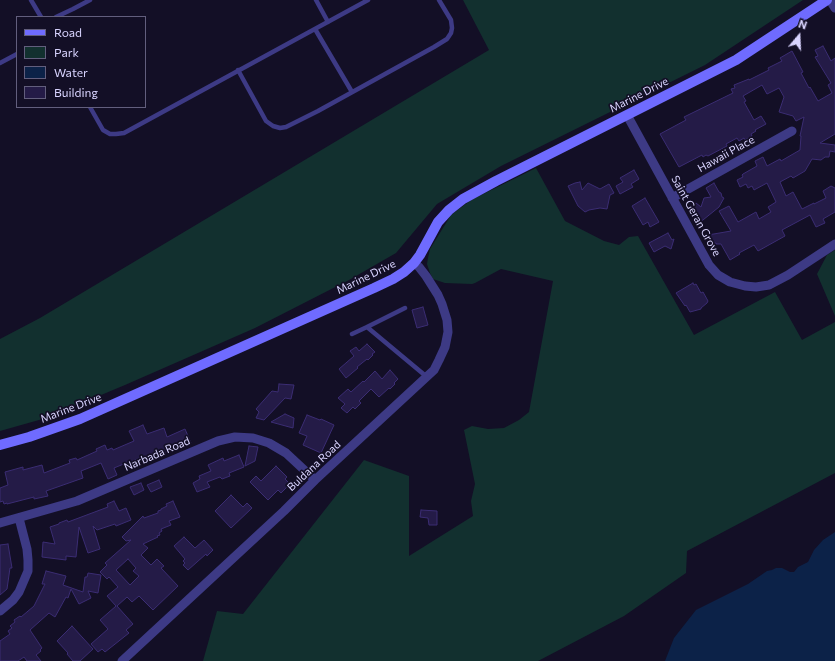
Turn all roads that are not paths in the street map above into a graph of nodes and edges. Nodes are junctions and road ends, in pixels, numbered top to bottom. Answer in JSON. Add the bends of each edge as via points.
{"nodes":[{"id":1,"x":31,"y":0,"type":"edge"},
{"id":2,"x":90,"y":0,"type":"edge"},
{"id":3,"x":316,"y":0,"type":"edge"},
{"id":4,"x":368,"y":0,"type":"edge"},
{"id":5,"x":440,"y":0,"type":"edge"},
{"id":6,"x":829,"y":0,"type":"edge"},
{"id":7,"x":835,"y":8,"type":"edge"},
{"id":8,"x":40,"y":16,"type":"edge"},
{"id":9,"x":58,"y":16,"type":"edge"},
{"id":10,"x":328,"y":22,"type":"junction"},
{"id":11,"x":315,"y":29,"type":"junction"},
{"id":12,"x":16,"y":55,"type":"edge"},
{"id":13,"x":0,"y":63,"type":"edge"},
{"id":14,"x":238,"y":70,"type":"junction"},
{"id":15,"x":352,"y":92,"type":"junction"},
{"id":16,"x":91,"y":108,"type":"edge"},
{"id":17,"x":626,"y":115,"type":"junction"},
{"id":18,"x":792,"y":131,"type":"dead end"},
{"id":19,"x":672,"y":198,"type":"junction"},
{"id":20,"x":835,"y":244,"type":"edge"},
{"id":21,"x":414,"y":263,"type":"junction"},
{"id":22,"x":405,"y":308,"type":"dead end"},
{"id":23,"x":367,"y":327,"type":"junction"},
{"id":24,"x":352,"y":334,"type":"dead end"},
{"id":25,"x":427,"y":377,"type":"junction"},
{"id":26,"x":0,"y":445,"type":"edge"},
{"id":27,"x":315,"y":480,"type":"junction"},
{"id":28,"x":19,"y":518,"type":"junction"},
{"id":29,"x":0,"y":523,"type":"edge"},
{"id":30,"x":0,"y":611,"type":"edge"},
{"id":31,"x":122,"y":661,"type":"edge"}],
"edges":[{"from":1,"to":8,"type":"lane"},
{"from":2,"to":9,"type":"lane"},
{"from":3,"to":10,"type":"lane"},
{"from":4,"to":10,"type":"lane"},
{"from":5,"to":15,"type":"lane","via":[[451,20],[451,33],[447,39]]},
{"from":6,"to":7,"type":"street"},
{"from":6,"to":17,"type":"street","name":"Marine Drive","via":[[736,60]]},
{"from":10,"to":11,"type":"lane"},
{"from":11,"to":14,"type":"lane"},
{"from":11,"to":15,"type":"lane"},
{"from":12,"to":13,"type":"lane"},
{"from":14,"to":15,"type":"lane","via":[[266,121],[280,128],[318,112]]},
{"from":14,"to":16,"type":"lane","via":[[124,133],[110,134],[103,130]]},
{"from":17,"to":19,"type":"street","name":"Saint Geran Grove"},
{"from":17,"to":21,"type":"street","name":"Marine Drive","via":[[463,199],[438,222]]},
{"from":18,"to":19,"type":"street","name":"Hawaii Place"},
{"from":19,"to":20,"type":"street","name":"Saint Geran Grove","via":[[709,265],[718,275],[730,282],[751,287],[769,285]]},
{"from":21,"to":25,"type":"street","name":"Buldana Road","via":[[438,294],[447,320],[445,347],[434,370]]},
{"from":21,"to":26,"type":"street","name":"Marine Drive","via":[[393,279],[374,288],[80,419]]},
{"from":22,"to":23,"type":"lane"},
{"from":23,"to":24,"type":"lane"},
{"from":23,"to":25,"type":"lane"},
{"from":25,"to":27,"type":"street","name":"Buldana Road"},
{"from":27,"to":28,"type":"street","name":"Narbada Road","via":[[286,453],[269,443],[253,438],[235,438],[218,441],[77,501]]},
{"from":27,"to":31,"type":"street","name":"Buldana Road"},
{"from":28,"to":29,"type":"street","name":"Narbada Road"},
{"from":28,"to":30,"type":"street","via":[[28,571],[19,592]]}]}
